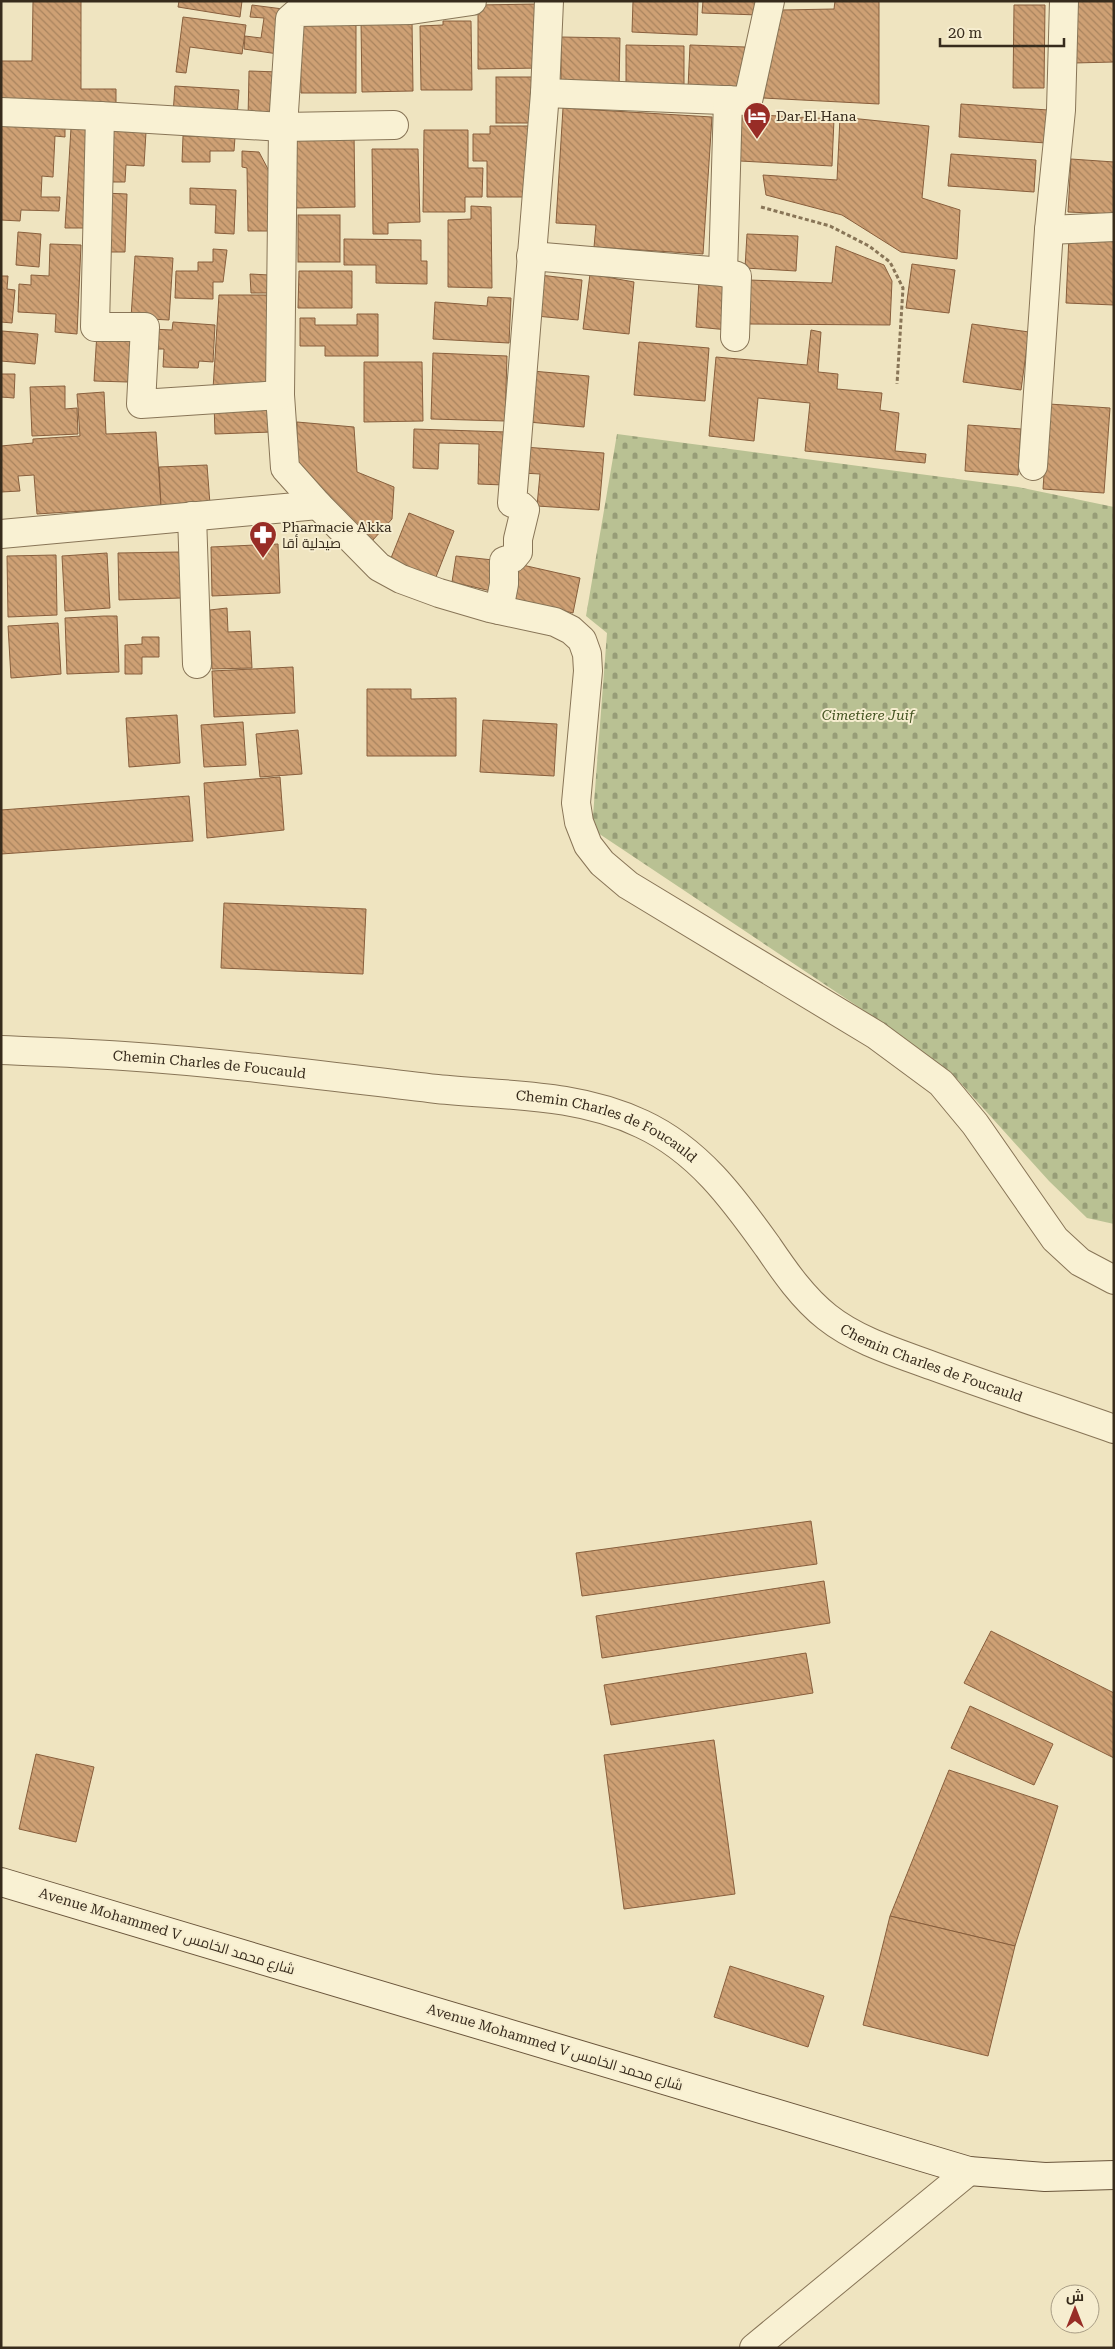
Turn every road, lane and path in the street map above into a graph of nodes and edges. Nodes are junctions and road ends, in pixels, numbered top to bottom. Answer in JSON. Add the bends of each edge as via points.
{"nodes":[{"id":1,"x":472,"y":1,"type":"edge"},
{"id":2,"x":549,"y":1,"type":"edge"},
{"id":3,"x":770,"y":1,"type":"edge"},
{"id":4,"x":1064,"y":1,"type":"edge"},
{"id":5,"x":545,"y":93,"type":"junction"},
{"id":6,"x":728,"y":100,"type":"junction"},
{"id":7,"x":1,"y":112,"type":"edge"},
{"id":8,"x":100,"y":116,"type":"junction"},
{"id":9,"x":394,"y":126,"type":"dead end"},
{"id":10,"x":282,"y":128,"type":"junction"},
{"id":11,"x":724,"y":197,"type":"junction"},
{"id":12,"x":1114,"y":226,"type":"edge"},
{"id":13,"x":1049,"y":230,"type":"junction"},
{"id":14,"x":531,"y":256,"type":"junction"},
{"id":15,"x":724,"y":272,"type":"junction"},
{"id":16,"x":735,"y":337,"type":"dead end"},
{"id":17,"x":897,"y":384,"type":"dead end"},
{"id":18,"x":280,"y":395,"type":"junction"},
{"id":19,"x":1033,"y":466,"type":"dead end"},
{"id":20,"x":318,"y":505,"type":"junction"},
{"id":21,"x":192,"y":516,"type":"junction"},
{"id":22,"x":1,"y":534,"type":"edge"},
{"id":23,"x":499,"y":610,"type":"junction"},
{"id":24,"x":197,"y":664,"type":"dead end"},
{"id":25,"x":1,"y":1050,"type":"edge"},
{"id":26,"x":1114,"y":1280,"type":"edge"},
{"id":27,"x":1114,"y":1429,"type":"edge"},
{"id":28,"x":1,"y":1882,"type":"edge"},
{"id":29,"x":969,"y":2170,"type":"junction"},
{"id":30,"x":1114,"y":2175,"type":"edge"},
{"id":31,"x":754,"y":2348,"type":"edge"}],
"edges":[{"from":1,"to":10,"type":"street","via":[[411,10],[298,12],[290,19]]},
{"from":2,"to":5,"type":"street"},
{"from":3,"to":6,"type":"street","via":[[748,102]]},
{"from":4,"to":13,"type":"street","via":[[1061,110]]},
{"from":5,"to":6,"type":"street"},
{"from":5,"to":14,"type":"street"},
{"from":6,"to":11,"type":"street"},
{"from":7,"to":8,"type":"street"},
{"from":8,"to":10,"type":"street"},
{"from":8,"to":18,"type":"street","via":[[95,327],[145,327],[141,404]]},
{"from":9,"to":10,"type":"street"},
{"from":10,"to":18,"type":"street"},
{"from":11,"to":15,"type":"street"},
{"from":11,"to":17,"type":"path","via":[[830,226],[870,246],[890,262],[903,288]]},
{"from":12,"to":13,"type":"street"},
{"from":13,"to":19,"type":"street"},
{"from":14,"to":15,"type":"street"},
{"from":14,"to":23,"type":"street","via":[[512,503],[525,510],[518,552],[504,561]]},
{"from":15,"to":16,"type":"street","via":[[736,276]]},
{"from":18,"to":20,"type":"street","via":[[285,468]]},
{"from":20,"to":21,"type":"street"},
{"from":20,"to":23,"type":"street","via":[[379,567],[439,593]]},
{"from":21,"to":22,"type":"street"},
{"from":21,"to":24,"type":"street"},
{"from":23,"to":26,"type":"street","via":[[555,622],[582,640],[588,671],[576,803],[588,845],[602,863],[628,884],[697,928],[876,1035],[941,1083],[980,1131],[1055,1239],[1080,1262]]},
{"from":25,"to":27,"type":"street","name":"Chemin Charles de Foucauld","via":[[126,1056],[527,1096],[573,1101],[614,1112],[644,1124],[682,1147],[722,1185],[801,1292],[828,1318],[852,1333],[894,1351]]},
{"from":28,"to":29,"type":"street","name":"Avenue Mohammed V شارع محمد الخامس"},
{"from":29,"to":30,"type":"street","name":"Avenue Mohammed V شارع محمد الخامس","via":[[1045,2177]]},
{"from":29,"to":31,"type":"street"}]}
